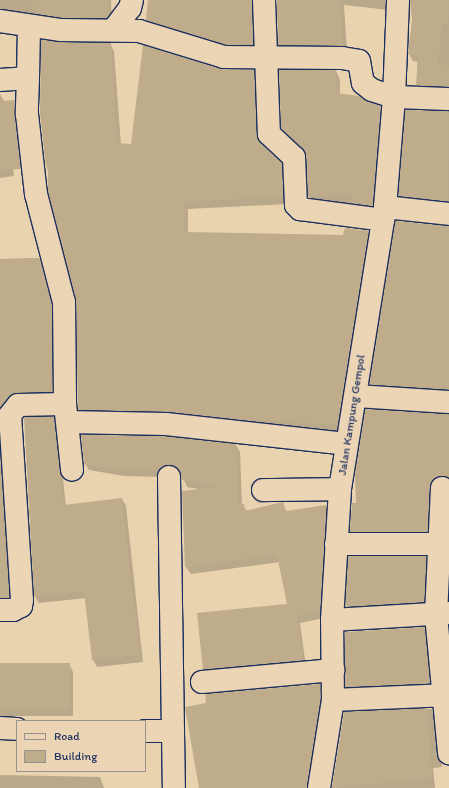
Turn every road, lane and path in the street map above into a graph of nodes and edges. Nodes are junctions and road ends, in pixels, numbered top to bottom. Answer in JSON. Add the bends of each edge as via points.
{"nodes":[{"id":1,"x":132,"y":0,"type":"edge"},
{"id":2,"x":264,"y":0,"type":"edge"},
{"id":3,"x":398,"y":0,"type":"edge"},
{"id":4,"x":0,"y":21,"type":"edge"},
{"id":5,"x":29,"y":26,"type":"junction"},
{"id":6,"x":114,"y":29,"type":"junction"},
{"id":7,"x":265,"y":58,"type":"junction"},
{"id":8,"x":28,"y":78,"type":"junction"},
{"id":9,"x":0,"y":80,"type":"edge"},
{"id":10,"x":394,"y":98,"type":"junction"},
{"id":11,"x":449,"y":99,"type":"edge"},
{"id":12,"x":384,"y":213,"type":"junction"},
{"id":13,"x":449,"y":214,"type":"edge"},
{"id":14,"x":356,"y":396,"type":"junction"},
{"id":15,"x":449,"y":402,"type":"edge"},
{"id":16,"x":66,"y":413,"type":"junction"},
{"id":17,"x":346,"y":444,"type":"junction"},
{"id":18,"x":72,"y":470,"type":"dead end"},
{"id":19,"x":169,"y":477,"type":"dead end"},
{"id":20,"x":442,"y":488,"type":"dead end"},
{"id":21,"x":340,"y":489,"type":"junction"},
{"id":22,"x":263,"y":490,"type":"dead end"},
{"id":23,"x":336,"y":544,"type":"junction"},
{"id":24,"x":444,"y":544,"type":"edge"},
{"id":25,"x":0,"y":610,"type":"edge"},
{"id":26,"x":442,"y":614,"type":"edge"},
{"id":27,"x":332,"y":620,"type":"junction"},
{"id":28,"x":333,"y":670,"type":"junction"},
{"id":29,"x":202,"y":682,"type":"dead end"},
{"id":30,"x":446,"y":696,"type":"edge"},
{"id":31,"x":333,"y":700,"type":"junction"},
{"id":32,"x":0,"y":728,"type":"edge"},
{"id":33,"x":16,"y":729,"type":"edge"},
{"id":34,"x":146,"y":730,"type":"edge"},
{"id":35,"x":173,"y":731,"type":"junction"},
{"id":36,"x":449,"y":753,"type":"edge"},
{"id":37,"x":174,"y":788,"type":"edge"},
{"id":38,"x":319,"y":788,"type":"edge"}],
"edges":[{"from":1,"to":6,"type":"street","via":[[130,8]]},
{"from":2,"to":7,"type":"street"},
{"from":3,"to":10,"type":"street","name":"Jalan Kampung Gempol"},
{"from":4,"to":5,"type":"street"},
{"from":5,"to":6,"type":"street","via":[[61,30]]},
{"from":5,"to":8,"type":"street"},
{"from":6,"to":7,"type":"street","via":[[159,36],[224,57]]},
{"from":7,"to":10,"type":"street","via":[[342,58],[359,61],[363,83],[372,90]]},
{"from":7,"to":12,"type":"street","via":[[269,134],[294,157],[296,205],[300,209]]},
{"from":8,"to":9,"type":"street"},
{"from":8,"to":16,"type":"street","via":[[27,114],[36,194],[64,302]]},
{"from":10,"to":11,"type":"street"},
{"from":10,"to":12,"type":"street","name":"Jalan Kampung Gempol"},
{"from":12,"to":13,"type":"street"},
{"from":12,"to":14,"type":"street","name":"Jalan Kampung Gempol"},
{"from":14,"to":15,"type":"street"},
{"from":14,"to":17,"type":"street","name":"Jalan Kampung Gempol"},
{"from":16,"to":17,"type":"street"},
{"from":16,"to":18,"type":"street"},
{"from":16,"to":25,"type":"street","via":[[18,405],[10,415],[22,600],[21,606],[13,610]]},
{"from":17,"to":21,"type":"street","name":"Jalan Kampung Gempol"},
{"from":19,"to":35,"type":"street"},
{"from":20,"to":24,"type":"street"},
{"from":21,"to":22,"type":"street"},
{"from":21,"to":23,"type":"street","name":"Jalan Kampung Gempol"},
{"from":23,"to":24,"type":"street"},
{"from":23,"to":27,"type":"street","name":"Jalan Kampung Gempol"},
{"from":24,"to":26,"type":"street"},
{"from":26,"to":27,"type":"street"},
{"from":26,"to":30,"type":"street"},
{"from":27,"to":28,"type":"street","name":"Jalan Kampung Gempol"},
{"from":28,"to":29,"type":"street"},
{"from":28,"to":31,"type":"street","name":"Jalan Kampung Gempol"},
{"from":30,"to":31,"type":"street"},
{"from":30,"to":36,"type":"street"},
{"from":31,"to":38,"type":"street","name":"Jalan Kampung Gempol"},
{"from":32,"to":33,"type":"street"},
{"from":34,"to":35,"type":"street"},
{"from":35,"to":37,"type":"street"}]}
